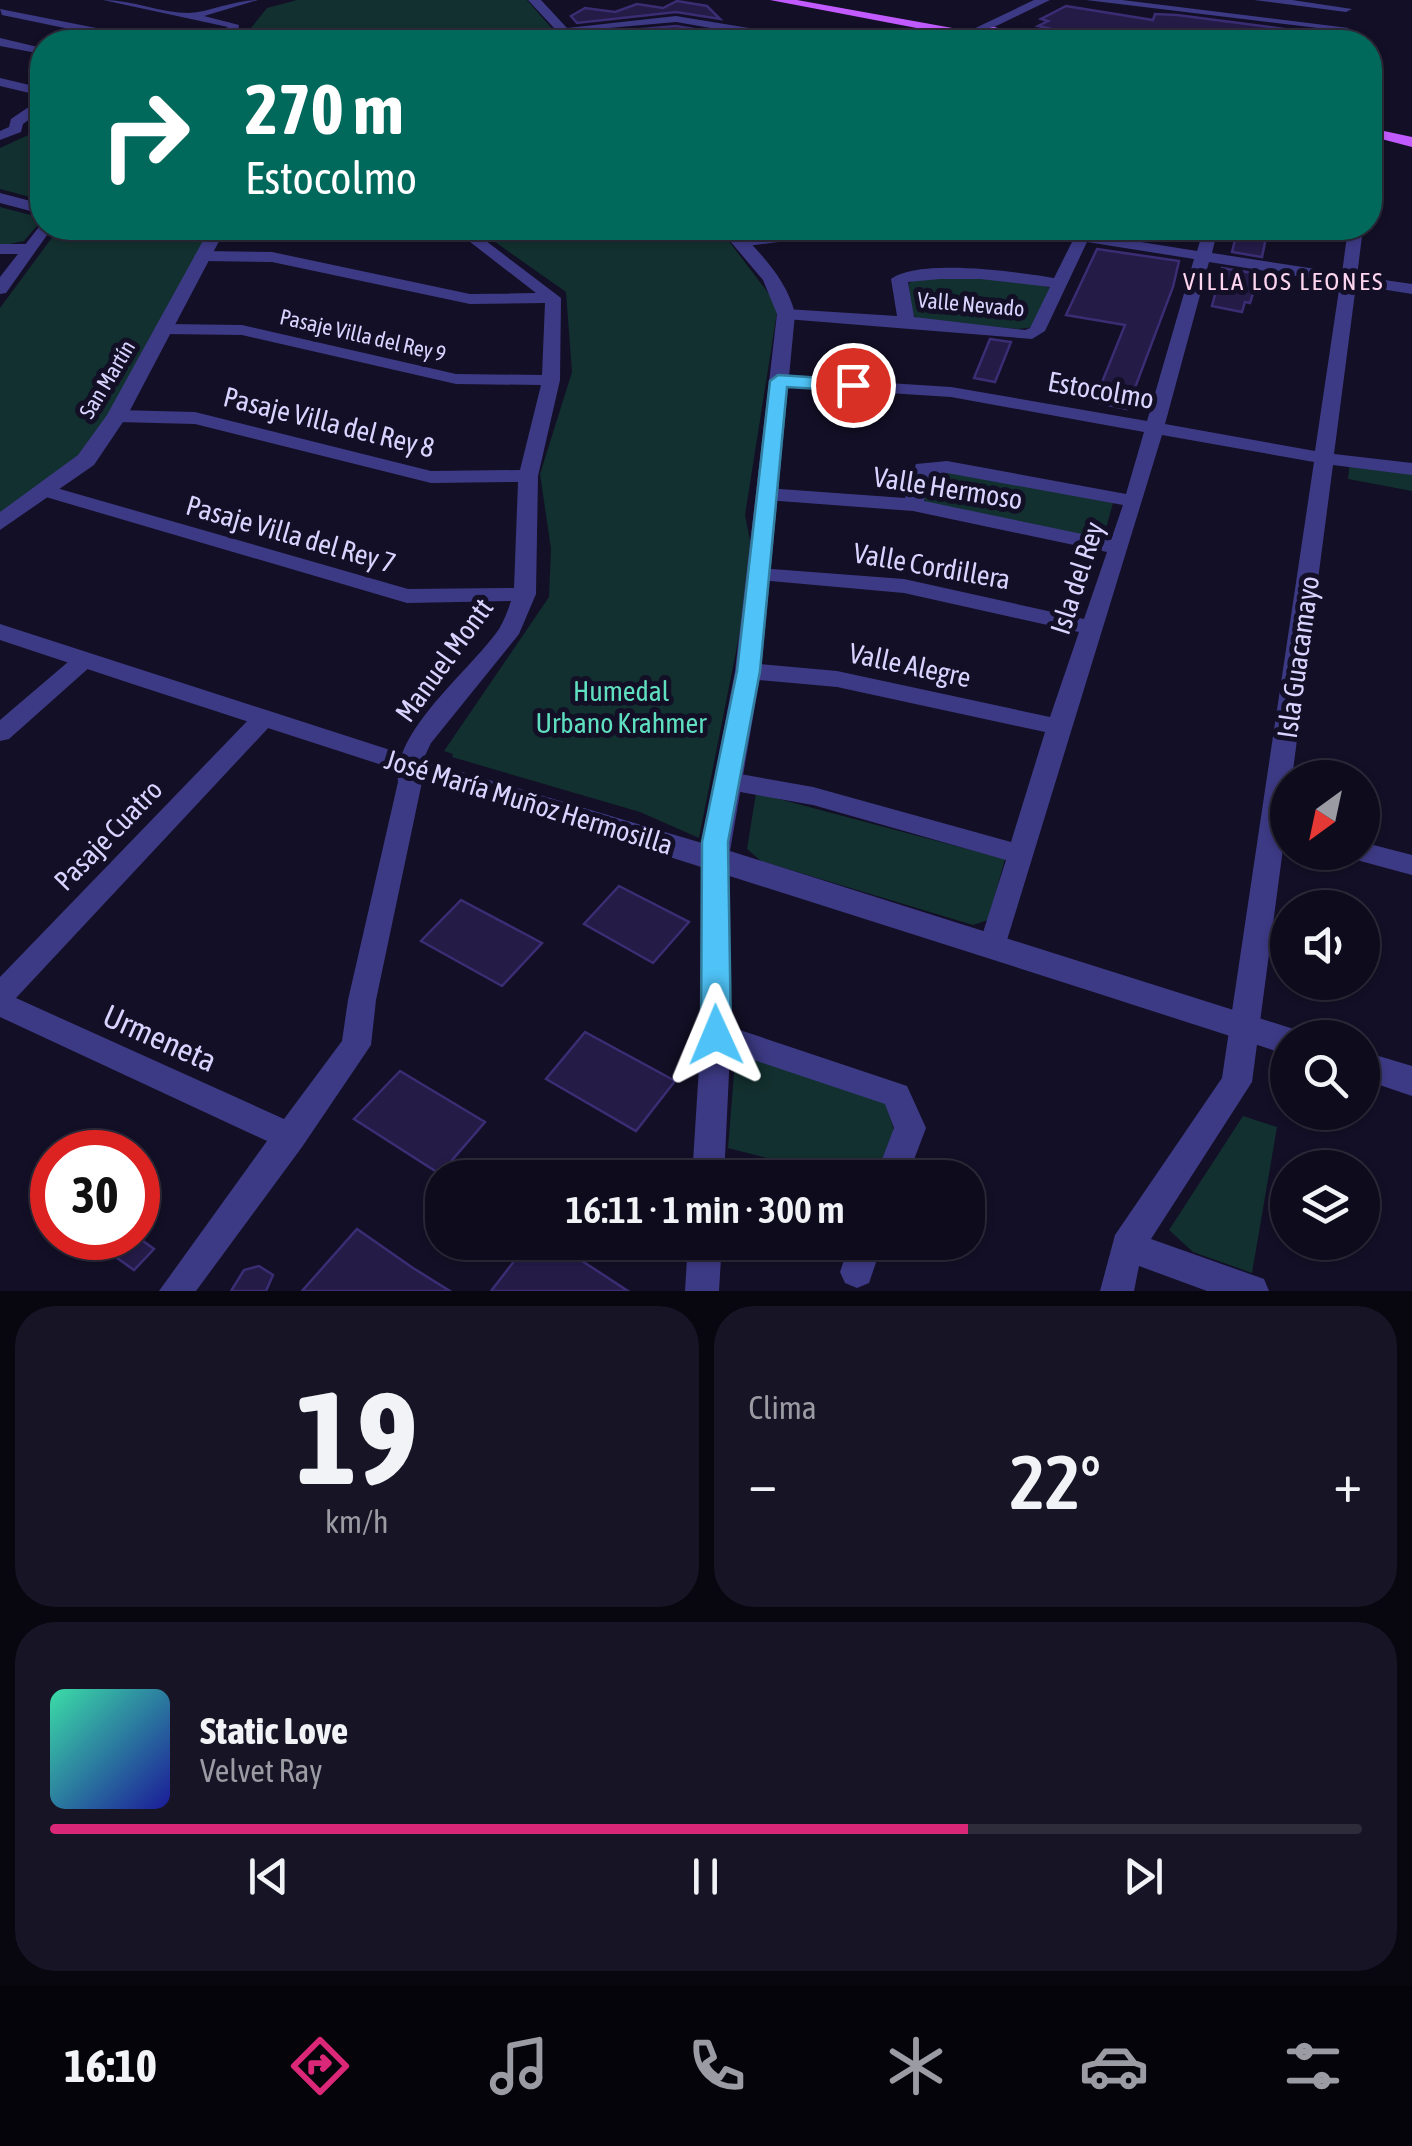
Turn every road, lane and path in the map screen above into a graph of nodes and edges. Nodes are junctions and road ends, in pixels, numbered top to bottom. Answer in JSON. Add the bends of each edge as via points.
{"nodes":[{"id":1,"x":32,"y":0,"type":"edge"},
{"id":2,"x":108,"y":0,"type":"edge"},
{"id":3,"x":252,"y":0,"type":"edge"},
{"id":4,"x":534,"y":0,"type":"edge"},
{"id":5,"x":776,"y":0,"type":"edge"},
{"id":6,"x":817,"y":0,"type":"edge"},
{"id":7,"x":1044,"y":0,"type":"edge"},
{"id":8,"x":1092,"y":0,"type":"edge"},
{"id":9,"x":1260,"y":0,"type":"edge"},
{"id":10,"x":1273,"y":1,"type":"edge"},
{"id":11,"x":1347,"y":5,"type":"edge"},
{"id":12,"x":1,"y":12,"type":"edge"},
{"id":13,"x":190,"y":16,"type":"junction"},
{"id":14,"x":1342,"y":28,"type":"joint"},
{"id":15,"x":564,"y":29,"type":"joint"},
{"id":16,"x":89,"y":30,"type":"edge"},
{"id":17,"x":232,"y":30,"type":"edge"},
{"id":18,"x":730,"y":30,"type":"edge"},
{"id":19,"x":969,"y":30,"type":"edge"},
{"id":20,"x":970,"y":30,"type":"edge"},
{"id":21,"x":977,"y":30,"type":"edge"},
{"id":22,"x":0,"y":42,"type":"edge"},
{"id":23,"x":30,"y":49,"type":"edge"},
{"id":24,"x":0,"y":82,"type":"edge"},
{"id":25,"x":30,"y":89,"type":"edge"},
{"id":26,"x":30,"y":115,"type":"edge"},
{"id":27,"x":0,"y":123,"type":"edge"},
{"id":28,"x":1382,"y":125,"type":"edge"},
{"id":29,"x":17,"y":127,"type":"junction"},
{"id":30,"x":1412,"y":132,"type":"edge"},
{"id":31,"x":1382,"y":135,"type":"edge"},
{"id":32,"x":0,"y":136,"type":"edge"},
{"id":33,"x":1412,"y":142,"type":"edge"},
{"id":34,"x":0,"y":198,"type":"edge"},
{"id":35,"x":30,"y":206,"type":"edge"},
{"id":36,"x":34,"y":240,"type":"edge"},
{"id":37,"x":211,"y":240,"type":"edge"},
{"id":38,"x":476,"y":240,"type":"edge"},
{"id":39,"x":756,"y":240,"type":"edge"},
{"id":40,"x":1080,"y":240,"type":"edge"},
{"id":41,"x":1123,"y":240,"type":"edge"},
{"id":42,"x":1207,"y":240,"type":"edge"},
{"id":43,"x":1354,"y":240,"type":"edge"},
{"id":44,"x":741,"y":242,"type":"joint"},
{"id":45,"x":28,"y":248,"type":"junction"},
{"id":46,"x":0,"y":249,"type":"edge"},
{"id":47,"x":202,"y":256,"type":"junction"},
{"id":48,"x":1202,"y":256,"type":"junction"},
{"id":49,"x":1348,"y":278,"type":"junction"},
{"id":50,"x":1060,"y":284,"type":"junction"},
{"id":51,"x":0,"y":289,"type":"edge"},
{"id":52,"x":1412,"y":289,"type":"edge"},
{"id":53,"x":553,"y":298,"type":"junction"},
{"id":54,"x":786,"y":314,"type":"junction"},
{"id":55,"x":906,"y":321,"type":"junction"},
{"id":56,"x":165,"y":329,"type":"junction"},
{"id":57,"x":551,"y":380,"type":"junction"},
{"id":58,"x":778,"y":381,"type":"junction"},
{"id":59,"x":117,"y":416,"type":"junction"},
{"id":60,"x":1153,"y":427,"type":"junction"},
{"id":61,"x":1325,"y":457,"type":"junction"},
{"id":62,"x":1412,"y":469,"type":"edge"},
{"id":63,"x":528,"y":476,"type":"junction"},
{"id":64,"x":46,"y":491,"type":"junction"},
{"id":65,"x":766,"y":494,"type":"junction"},
{"id":66,"x":1134,"y":501,"type":"junction"},
{"id":67,"x":913,"y":504,"type":"junction"},
{"id":68,"x":0,"y":523,"type":"edge"},
{"id":69,"x":1119,"y":548,"type":"junction"},
{"id":70,"x":760,"y":574,"type":"junction"},
{"id":71,"x":524,"y":594,"type":"junction"},
{"id":72,"x":1092,"y":628,"type":"junction"},
{"id":73,"x":0,"y":632,"type":"edge"},
{"id":74,"x":84,"y":662,"type":"junction"},
{"id":75,"x":748,"y":671,"type":"junction"},
{"id":76,"x":263,"y":719,"type":"junction"},
{"id":77,"x":1059,"y":727,"type":"junction"},
{"id":78,"x":0,"y":734,"type":"edge"},
{"id":79,"x":1289,"y":760,"type":"edge"},
{"id":80,"x":408,"y":766,"type":"junction"},
{"id":81,"x":729,"y":781,"type":"junction"},
{"id":82,"x":1020,"y":854,"type":"junction"},
{"id":83,"x":714,"y":857,"type":"junction"},
{"id":84,"x":1380,"y":857,"type":"edge"},
{"id":85,"x":1412,"y":865,"type":"edge"},
{"id":86,"x":1274,"y":870,"type":"edge"},
{"id":87,"x":993,"y":945,"type":"junction"},
{"id":88,"x":0,"y":1000,"type":"edge"},
{"id":89,"x":1247,"y":1027,"type":"junction"},
{"id":90,"x":716,"y":1035,"type":"junction"},
{"id":91,"x":1270,"y":1035,"type":"edge"},
{"id":92,"x":1380,"y":1071,"type":"edge"},
{"id":93,"x":1412,"y":1081,"type":"edge"},
{"id":94,"x":291,"y":1136,"type":"junction"},
{"id":95,"x":709,"y":1160,"type":"edge"},
{"id":96,"x":898,"y":1160,"type":"edge"},
{"id":97,"x":1127,"y":1246,"type":"junction"},
{"id":98,"x":704,"y":1260,"type":"edge"},
{"id":99,"x":176,"y":1291,"type":"edge"},
{"id":100,"x":702,"y":1291,"type":"edge"},
{"id":101,"x":1117,"y":1291,"type":"edge"},
{"id":102,"x":1252,"y":1291,"type":"edge"}],
"edges":[{"from":1,"to":12,"type":"street"},
{"from":2,"to":13,"type":"street"},
{"from":3,"to":13,"type":"street"},
{"from":4,"to":15,"type":"street"},
{"from":5,"to":19,"type":"main road"},
{"from":6,"to":20,"type":"main road"},
{"from":7,"to":21,"type":"street"},
{"from":8,"to":14,"type":"street"},
{"from":9,"to":10,"type":"street"},
{"from":10,"to":11,"type":"street"},
{"from":11,"to":14,"type":"street"},
{"from":12,"to":16,"type":"street"},
{"from":13,"to":17,"type":"street","via":[[234,25]]},
{"from":15,"to":18,"type":"street","via":[[676,20]]},
{"from":22,"to":23,"type":"street"},
{"from":24,"to":25,"type":"street"},
{"from":26,"to":29,"type":"street"},
{"from":27,"to":29,"type":"street"},
{"from":28,"to":30,"type":"main road"},
{"from":29,"to":32,"type":"street"},
{"from":31,"to":33,"type":"main road"},
{"from":34,"to":35,"type":"street"},
{"from":36,"to":45,"type":"street"},
{"from":37,"to":47,"type":"street","name":"San Martín"},
{"from":38,"to":53,"type":"street"},
{"from":39,"to":44,"type":"street"},
{"from":40,"to":50,"type":"street","name":"Valle Nevado"},
{"from":41,"to":48,"type":"street"},
{"from":42,"to":48,"type":"street","name":"Isla del Rey"},
{"from":43,"to":49,"type":"street","name":"Isla Guacamayo"},
{"from":44,"to":54,"type":"street"},
{"from":45,"to":46,"type":"street"},
{"from":45,"to":51,"type":"street"},
{"from":47,"to":53,"type":"street","via":[[272,257],[470,299]]},
{"from":47,"to":56,"type":"street","name":"San Martín"},
{"from":48,"to":49,"type":"street"},
{"from":48,"to":60,"type":"street","name":"Isla del Rey"},
{"from":49,"to":52,"type":"street"},
{"from":49,"to":61,"type":"street","name":"Isla Guacamayo"},
{"from":50,"to":55,"type":"street","name":"Valle Nevado","via":[[1037,331],[1026,335]]},
{"from":50,"to":55,"type":"street","via":[[992,273],[900,279]]},
{"from":53,"to":57,"type":"street","name":"Manuel Montt"},
{"from":54,"to":55,"type":"street","name":"Valle Nevado"},
{"from":54,"to":58,"type":"street"},
{"from":56,"to":57,"type":"street","name":"Pasaje Villa del Rey 9","via":[[242,330],[456,380]]},
{"from":56,"to":59,"type":"street","name":"San Martín"},
{"from":57,"to":63,"type":"street","name":"Manuel Montt"},
{"from":58,"to":60,"type":"street","name":"Estocolmo","via":[[951,392]]},
{"from":58,"to":65,"type":"street"},
{"from":59,"to":63,"type":"street","name":"Pasaje Villa del Rey 8","via":[[196,418],[431,478]]},
{"from":59,"to":64,"type":"street","name":"San Martín","via":[[86,460]]},
{"from":60,"to":61,"type":"street","name":"Estocolmo"},
{"from":60,"to":66,"type":"street","name":"Isla del Rey"},
{"from":61,"to":62,"type":"street","name":"Estocolmo"},
{"from":61,"to":79,"type":"street","name":"Isla Guacamayo"},
{"from":63,"to":71,"type":"street","name":"Manuel Montt"},
{"from":64,"to":68,"type":"street","name":"San Martín"},
{"from":64,"to":71,"type":"street","name":"Pasaje Villa del Rey 7","via":[[406,596]]},
{"from":65,"to":67,"type":"street","name":"Valle Hermoso"},
{"from":65,"to":70,"type":"street"},
{"from":66,"to":67,"type":"street","via":[[947,466],[923,468]]},
{"from":66,"to":69,"type":"street","name":"Isla del Rey"},
{"from":67,"to":69,"type":"street","name":"Valle Hermoso"},
{"from":69,"to":72,"type":"street","name":"Isla del Rey"},
{"from":70,"to":72,"type":"street","name":"Valle Cordillera","via":[[904,586]]},
{"from":70,"to":75,"type":"street"},
{"from":71,"to":80,"type":"street","name":"Manuel Montt","via":[[510,629],[420,740]]},
{"from":72,"to":77,"type":"street","name":"Isla del Rey"},
{"from":73,"to":74,"type":"street","name":"José María Muñoz Hermosilla"},
{"from":74,"to":76,"type":"street","name":"José María Muñoz Hermosilla"},
{"from":74,"to":78,"type":"street"},
{"from":75,"to":77,"type":"street","name":"Valle Alegre","via":[[837,679]]},
{"from":75,"to":81,"type":"street"},
{"from":76,"to":80,"type":"street","name":"José María Muñoz Hermosilla"},
{"from":76,"to":88,"type":"street","name":"Pasaje Cuatro"},
{"from":77,"to":82,"type":"street","name":"Isla del Rey"},
{"from":80,"to":83,"type":"street","name":"José María Muñoz Hermosilla"},
{"from":80,"to":94,"type":"street","name":"Manuel Montt","via":[[356,1045]]},
{"from":81,"to":82,"type":"street","via":[[813,796]]},
{"from":81,"to":83,"type":"street"},
{"from":82,"to":87,"type":"street","name":"Isla del Rey"},
{"from":83,"to":87,"type":"street","name":"José María Muñoz Hermosilla"},
{"from":83,"to":90,"type":"street"},
{"from":84,"to":85,"type":"street"},
{"from":86,"to":89,"type":"street","name":"Isla Guacamayo"},
{"from":87,"to":89,"type":"street","name":"José María Muñoz Hermosilla"},
{"from":88,"to":94,"type":"street","name":"Urmeneta"},
{"from":89,"to":91,"type":"street","name":"José María Muñoz Hermosilla"},
{"from":89,"to":97,"type":"street","name":"Isla Guacamayo","via":[[1237,1082]]},
{"from":90,"to":95,"type":"street"},
{"from":90,"to":96,"type":"street","via":[[896,1094],[910,1128]]},
{"from":92,"to":93,"type":"street"},
{"from":94,"to":99,"type":"street","name":"Manuel Montt"},
{"from":97,"to":101,"type":"street","name":"Isla Guacamayo"},
{"from":97,"to":102,"type":"street"},
{"from":98,"to":100,"type":"street"}]}
